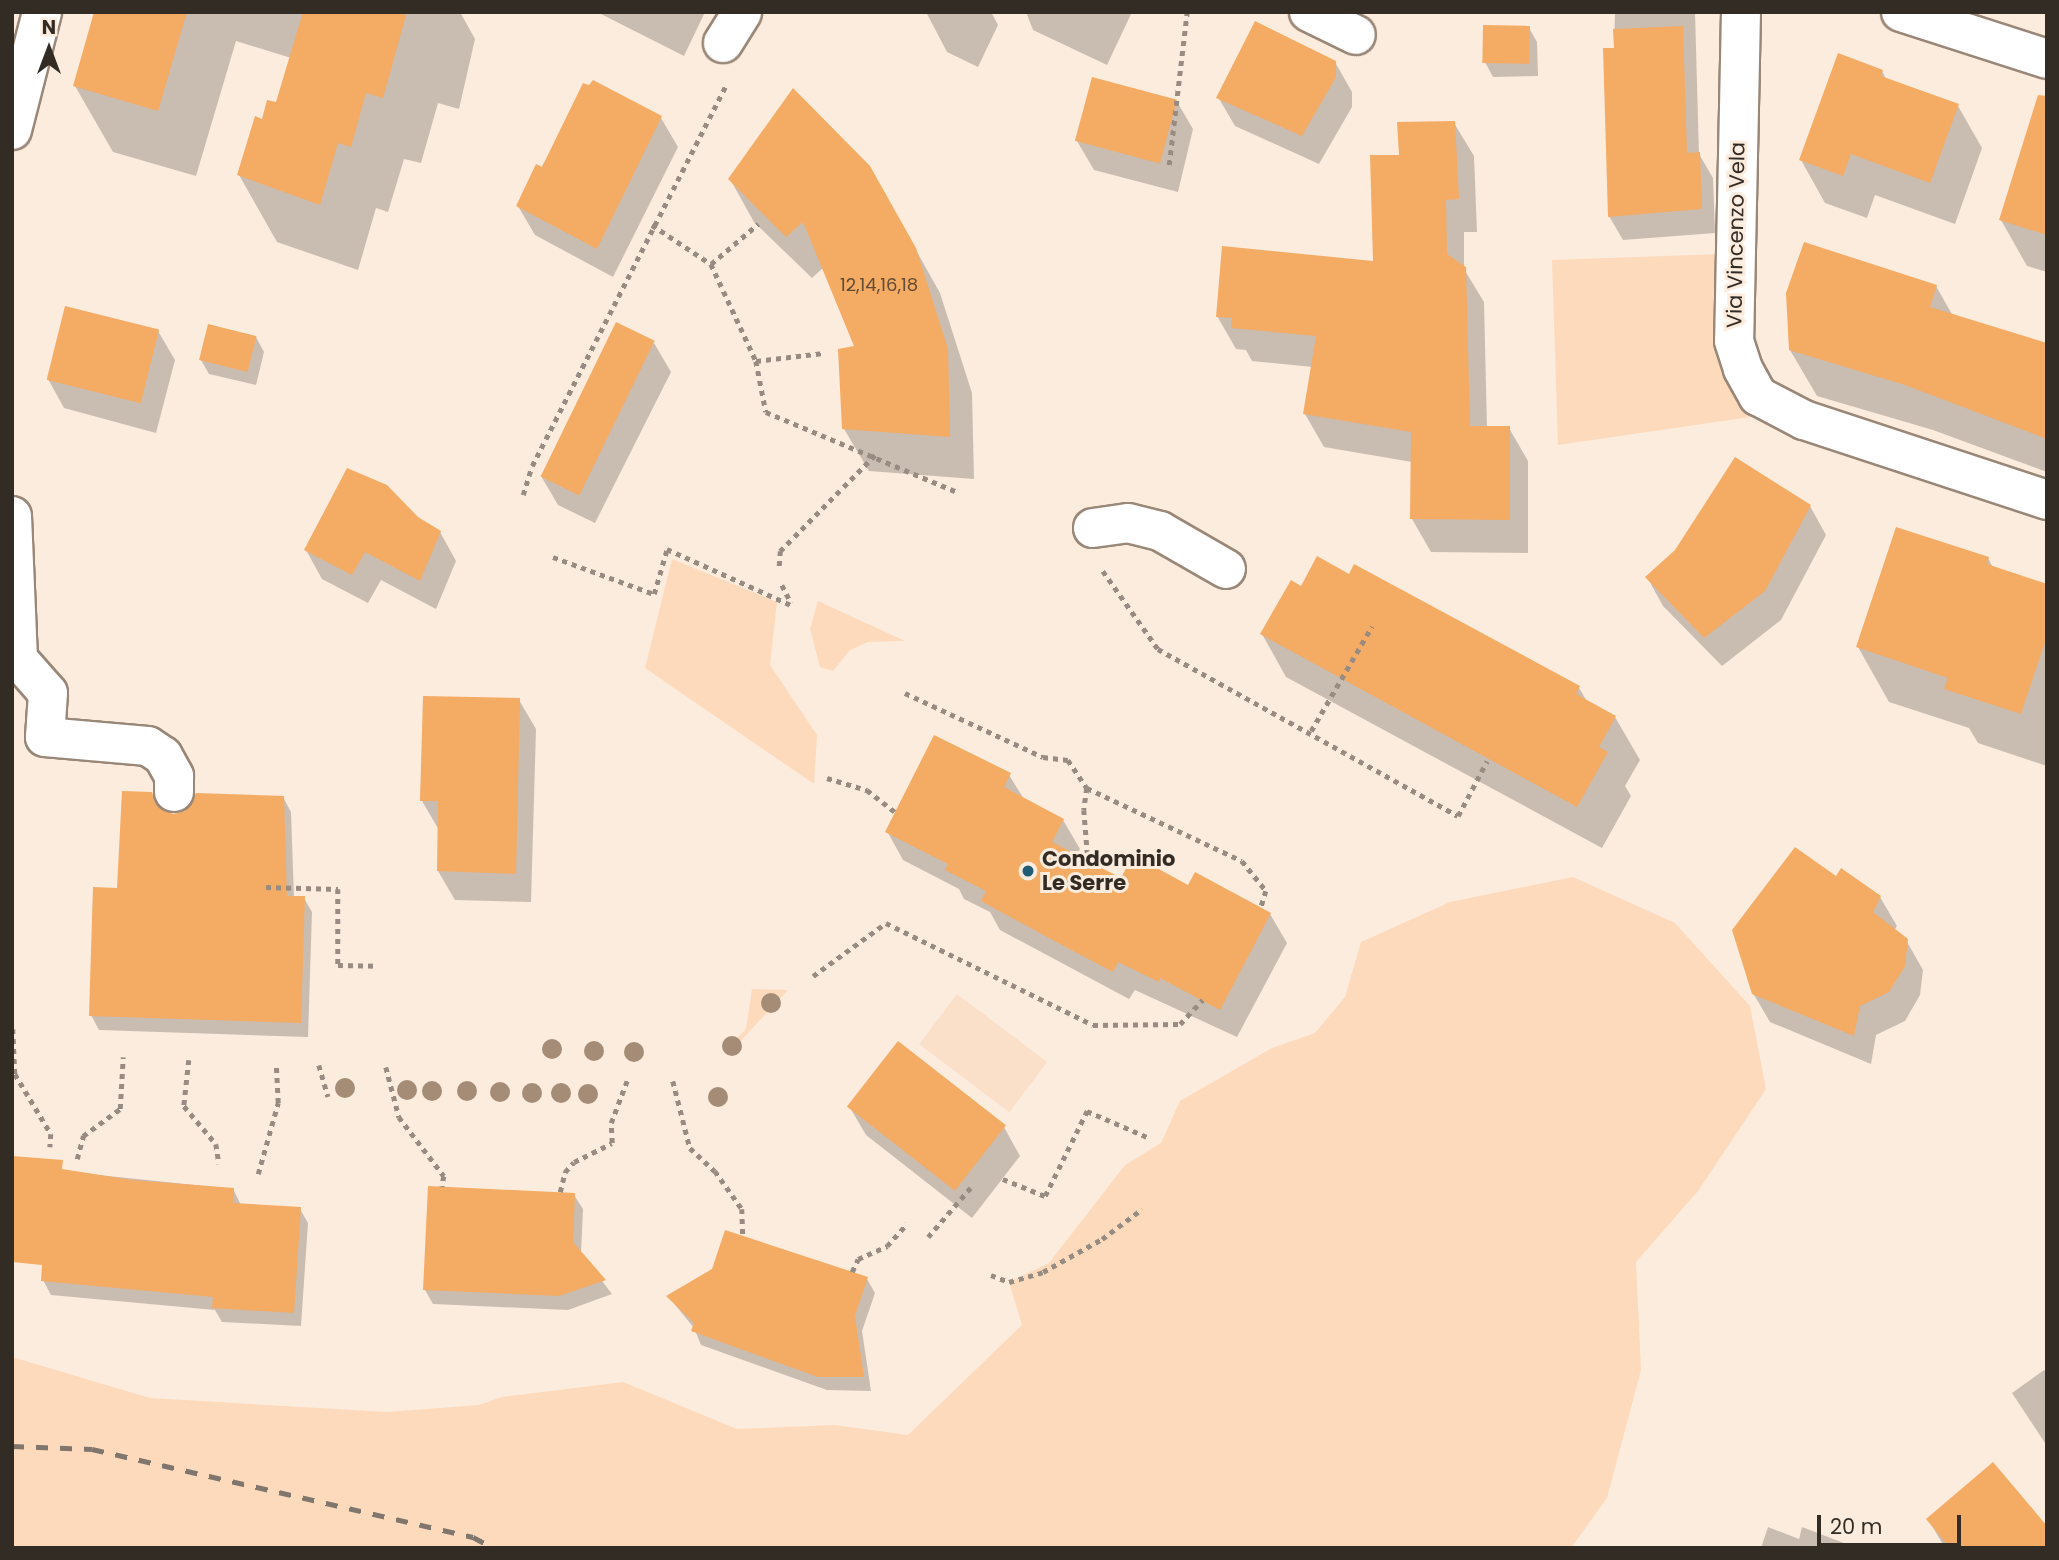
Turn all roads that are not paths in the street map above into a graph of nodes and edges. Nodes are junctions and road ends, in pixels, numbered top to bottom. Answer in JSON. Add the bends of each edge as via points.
{"nodes":[{"id":1,"x":42,"y":12,"type":"edge"},
{"id":2,"x":1309,"y":12,"type":"edge"},
{"id":3,"x":1741,"y":12,"type":"edge"},
{"id":4,"x":1901,"y":12,"type":"edge"},
{"id":5,"x":1356,"y":35,"type":"dead end"},
{"id":6,"x":2047,"y":59,"type":"edge"},
{"id":7,"x":12,"y":130,"type":"edge"},
{"id":8,"x":2047,"y":500,"type":"edge"},
{"id":9,"x":12,"y":516,"type":"edge"},
{"id":10,"x":1093,"y":528,"type":"dead end"},
{"id":11,"x":1226,"y":569,"type":"dead end"},
{"id":12,"x":15,"y":659,"type":"edge"},
{"id":13,"x":174,"y":792,"type":"dead end"}],
"edges":[{"from":1,"to":7,"type":"street"},
{"from":2,"to":5,"type":"street"},
{"from":3,"to":8,"type":"street","name":"Via Vincenzo Vela","via":[[1734,341],[1759,396],[1804,421]]},
{"from":4,"to":6,"type":"street"},
{"from":9,"to":12,"type":"street"},
{"from":10,"to":11,"type":"street","via":[[1128,523],[1160,531]]},
{"from":12,"to":13,"type":"street","via":[[48,693],[45,737],[148,746],[163,757],[174,776]]}]}
